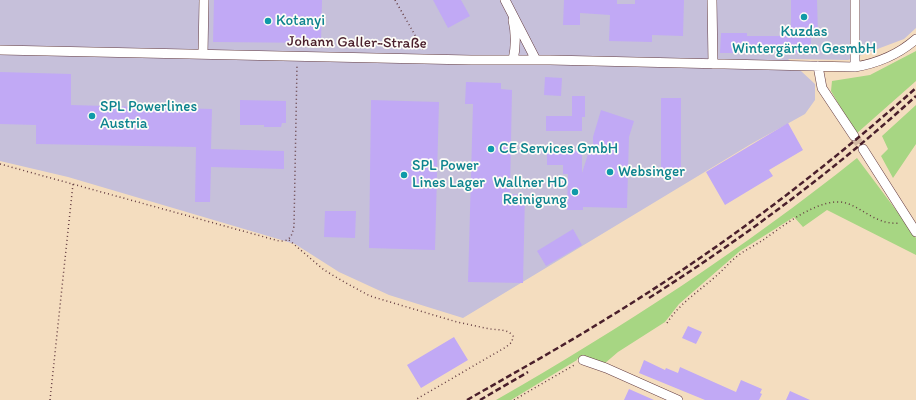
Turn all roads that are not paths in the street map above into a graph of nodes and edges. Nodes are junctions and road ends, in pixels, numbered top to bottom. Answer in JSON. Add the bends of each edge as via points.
{"nodes":[{"id":1,"x":204,"y":0,"type":"edge"},
{"id":2,"x":505,"y":0,"type":"edge"},
{"id":3,"x":712,"y":0,"type":"edge"},
{"id":4,"x":855,"y":0,"type":"edge"},
{"id":5,"x":513,"y":17,"type":"junction"},
{"id":6,"x":916,"y":39,"type":"edge"},
{"id":7,"x":0,"y":50,"type":"edge"},
{"id":8,"x":203,"y":54,"type":"junction"},
{"id":9,"x":514,"y":60,"type":"junction"},
{"id":10,"x":536,"y":60,"type":"junction"},
{"id":11,"x":712,"y":64,"type":"junction"},
{"id":12,"x":818,"y":66,"type":"junction"},
{"id":13,"x":855,"y":67,"type":"junction"},
{"id":14,"x":854,"y":136,"type":"tunnel mouth"},
{"id":15,"x":863,"y":149,"type":"tunnel mouth"},
{"id":16,"x":916,"y":232,"type":"edge"},
{"id":17,"x":583,"y":360,"type":"road end"},
{"id":18,"x":678,"y":400,"type":"edge"}],
"edges":[{"from":1,"to":8,"type":"street"},
{"from":2,"to":5,"type":"street"},
{"from":3,"to":11,"type":"street"},
{"from":4,"to":13,"type":"street"},
{"from":5,"to":9,"type":"street"},
{"from":5,"to":10,"type":"street"},
{"from":6,"to":13,"type":"street","name":"Johann Galler-Straße","via":[[882,60]]},
{"from":7,"to":8,"type":"street","name":"Johann Galler-Straße"},
{"from":8,"to":9,"type":"street","name":"Johann Galler-Straße"},
{"from":9,"to":10,"type":"street","name":"Johann Galler-Straße"},
{"from":10,"to":11,"type":"street","name":"Johann Galler-Straße"},
{"from":11,"to":12,"type":"street","name":"Johann Galler-Straße"},
{"from":12,"to":13,"type":"street","name":"Johann Galler-Straße"},
{"from":12,"to":14,"type":"street","via":[[822,88]]},
{"from":15,"to":16,"type":"street"},
{"from":17,"to":18,"type":"street"}]}
